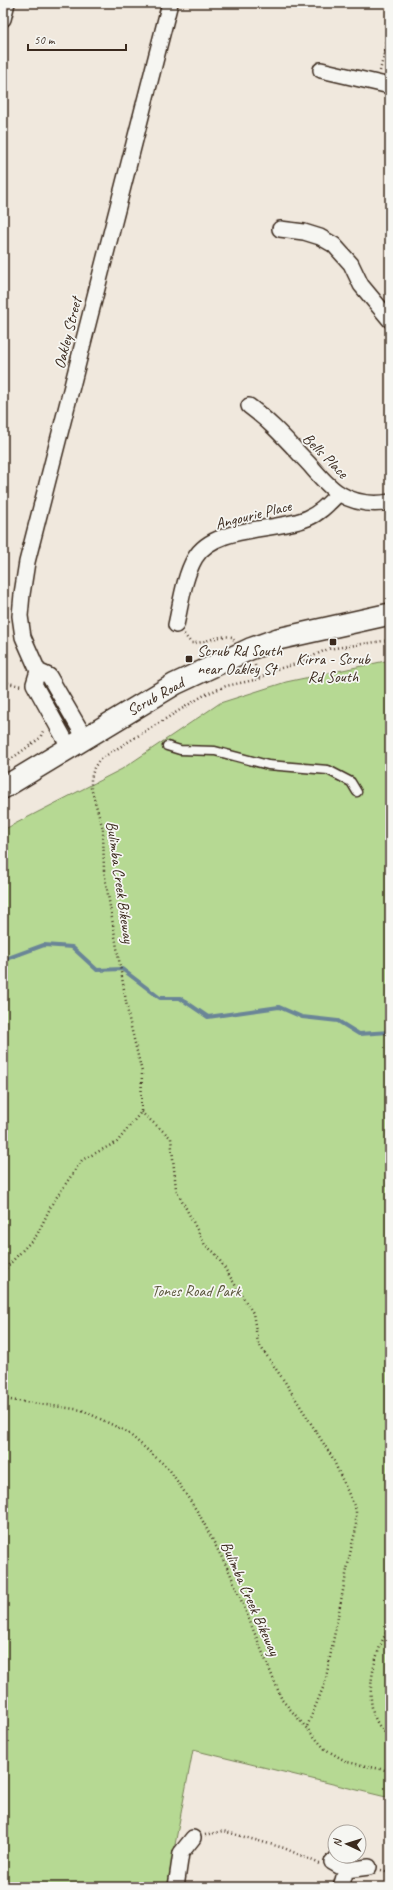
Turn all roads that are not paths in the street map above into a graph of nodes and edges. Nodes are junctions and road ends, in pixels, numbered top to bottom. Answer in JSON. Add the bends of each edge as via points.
{"nodes":[{"id":1,"x":7,"y":3,"type":"edge"},
{"id":2,"x":170,"y":3,"type":"edge"},
{"id":3,"x":3,"y":19,"type":"edge"},
{"id":4,"x":321,"y":70,"type":"dead end"},
{"id":5,"x":384,"y":85,"type":"edge"},
{"id":6,"x":280,"y":229,"type":"dead end"},
{"id":7,"x":390,"y":320,"type":"edge"},
{"id":8,"x":249,"y":406,"type":"dead end"},
{"id":9,"x":339,"y":493,"type":"junction"},
{"id":10,"x":390,"y":502,"type":"edge"},
{"id":11,"x":390,"y":614,"type":"edge"},
{"id":12,"x":176,"y":625,"type":"road end"},
{"id":13,"x":77,"y":742,"type":"junction"},
{"id":14,"x":167,"y":746,"type":"dead end"},
{"id":15,"x":3,"y":788,"type":"edge"},
{"id":16,"x":357,"y":792,"type":"dead end"},
{"id":17,"x":193,"y":1838,"type":"road end"},
{"id":18,"x":336,"y":1864,"type":"edge"},
{"id":19,"x":369,"y":1867,"type":"dead end"},
{"id":20,"x":346,"y":1870,"type":"junction"},
{"id":21,"x":176,"y":1887,"type":"edge"},
{"id":22,"x":340,"y":1887,"type":"edge"}],
"edges":[{"from":1,"to":3,"type":"street"},
{"from":2,"to":13,"type":"street","name":"Oakley Street","via":[[27,562],[22,594],[20,616],[23,637],[36,678]]},
{"from":4,"to":5,"type":"street"},
{"from":6,"to":7,"type":"street","via":[[304,232],[334,245],[351,264],[362,285]]},
{"from":8,"to":9,"type":"street","name":"Bells Place","via":[[267,420]]},
{"from":9,"to":10,"type":"street","name":"Bells Place","via":[[356,501],[376,504]]},
{"from":9,"to":12,"type":"street","name":"Angourie Place","via":[[323,509],[308,518],[224,536],[208,544],[196,556],[188,572]]},
{"from":11,"to":13,"type":"street","name":"Scrub Road","via":[[278,639],[250,649],[175,684]]},
{"from":13,"to":15,"type":"street","name":"Scrub Road"},
{"from":14,"to":16,"type":"lane","via":[[180,750],[215,751],[268,766],[328,770],[351,782]]},
{"from":17,"to":21,"type":"street","via":[[181,1853]]},
{"from":18,"to":20,"type":"street"},
{"from":19,"to":20,"type":"street"},
{"from":20,"to":22,"type":"street"}]}
